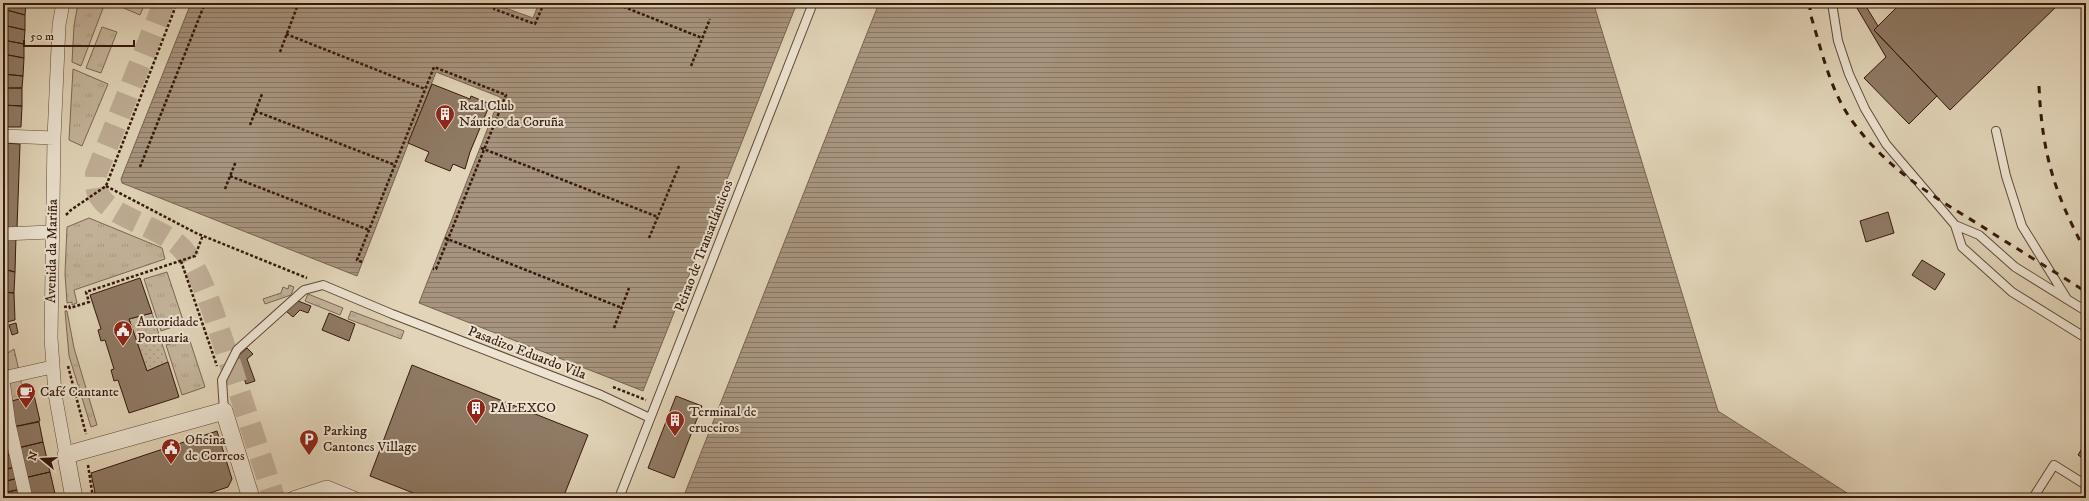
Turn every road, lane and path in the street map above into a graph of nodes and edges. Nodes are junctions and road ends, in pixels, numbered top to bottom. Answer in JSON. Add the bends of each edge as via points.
{"nodes":[{"id":1,"x":63,"y":3,"type":"edge"},
{"id":2,"x":177,"y":3,"type":"edge"},
{"id":3,"x":205,"y":3,"type":"edge"},
{"id":4,"x":497,"y":3,"type":"edge"},
{"id":5,"x":544,"y":3,"type":"edge"},
{"id":6,"x":614,"y":3,"type":"edge"},
{"id":7,"x":812,"y":3,"type":"edge"},
{"id":8,"x":1832,"y":3,"type":"edge"},
{"id":9,"x":297,"y":7,"type":"dead end"},
{"id":10,"x":710,"y":19,"type":"dead end"},
{"id":11,"x":286,"y":34,"type":"junction"},
{"id":12,"x":702,"y":38,"type":"junction"},
{"id":13,"x":280,"y":52,"type":"dead end"},
{"id":14,"x":691,"y":66,"type":"dead end"},
{"id":15,"x":425,"y":88,"type":"junction"},
{"id":16,"x":262,"y":94,"type":"dead end"},
{"id":17,"x":255,"y":110,"type":"junction"},
{"id":18,"x":250,"y":125,"type":"dead end"},
{"id":19,"x":1996,"y":131,"type":"dead end"},
{"id":20,"x":3,"y":136,"type":"edge"},
{"id":21,"x":54,"y":138,"type":"junction"},
{"id":22,"x":480,"y":148,"type":"dead end"},
{"id":23,"x":484,"y":149,"type":"junction"},
{"id":24,"x":236,"y":161,"type":"dead end"},
{"id":25,"x":395,"y":165,"type":"junction"},
{"id":26,"x":140,"y":166,"type":"dead end"},
{"id":27,"x":679,"y":166,"type":"dead end"},
{"id":28,"x":230,"y":176,"type":"junction"},
{"id":29,"x":106,"y":186,"type":"junction"},
{"id":30,"x":224,"y":189,"type":"dead end"},
{"id":31,"x":658,"y":217,"type":"junction"},
{"id":32,"x":62,"y":219,"type":"dead end"},
{"id":33,"x":1955,"y":225,"type":"junction"},
{"id":34,"x":369,"y":230,"type":"junction"},
{"id":35,"x":52,"y":232,"type":"junction"},
{"id":36,"x":3,"y":234,"type":"edge"},
{"id":37,"x":203,"y":235,"type":"junction"},
{"id":38,"x":649,"y":238,"type":"dead end"},
{"id":39,"x":447,"y":239,"type":"junction"},
{"id":40,"x":180,"y":261,"type":"junction"},
{"id":41,"x":362,"y":262,"type":"dead end"},
{"id":42,"x":433,"y":269,"type":"dead end"},
{"id":43,"x":323,"y":285,"type":"junction"},
{"id":44,"x":629,"y":288,"type":"dead end"},
{"id":45,"x":2067,"y":299,"type":"junction"},
{"id":46,"x":61,"y":302,"type":"dead end"},
{"id":47,"x":61,"y":308,"type":"junction"},
{"id":48,"x":622,"y":308,"type":"junction"},
{"id":49,"x":2086,"y":311,"type":"edge"},
{"id":50,"x":62,"y":312,"type":"dead end"},
{"id":51,"x":614,"y":328,"type":"dead end"},
{"id":52,"x":2086,"y":338,"type":"edge"},
{"id":53,"x":67,"y":364,"type":"dead end"},
{"id":54,"x":52,"y":367,"type":"junction"},
{"id":55,"x":3,"y":379,"type":"edge"},
{"id":56,"x":222,"y":380,"type":"junction"},
{"id":57,"x":606,"y":384,"type":"dead end"},
{"id":58,"x":656,"y":404,"type":"junction"},
{"id":59,"x":224,"y":411,"type":"junction"},
{"id":60,"x":650,"y":418,"type":"junction"},
{"id":61,"x":83,"y":422,"type":"dead end"},
{"id":62,"x":89,"y":449,"type":"junction"},
{"id":63,"x":66,"y":455,"type":"junction"},
{"id":64,"x":2086,"y":485,"type":"edge"},
{"id":65,"x":26,"y":498,"type":"edge"},
{"id":66,"x":74,"y":498,"type":"edge"},
{"id":67,"x":93,"y":498,"type":"edge"},
{"id":68,"x":251,"y":498,"type":"edge"},
{"id":69,"x":293,"y":498,"type":"edge"},
{"id":70,"x":354,"y":498,"type":"edge"},
{"id":71,"x":619,"y":498,"type":"edge"},
{"id":72,"x":2034,"y":498,"type":"edge"}],
"edges":[{"from":1,"to":21,"type":"street","name":"Avenida da Mariña","via":[[59,25]]},
{"from":2,"to":29,"type":"path"},
{"from":3,"to":26,"type":"path"},
{"from":4,"to":5,"type":"path","via":[[494,9],[535,24]]},
{"from":6,"to":12,"type":"path"},
{"from":7,"to":58,"type":"lane","name":"Peirao de Transatlánticos"},
{"from":8,"to":33,"type":"lane","via":[[1838,41],[1865,109],[1886,144]]},
{"from":9,"to":11,"type":"path"},
{"from":10,"to":12,"type":"path"},
{"from":11,"to":13,"type":"path"},
{"from":11,"to":15,"type":"path"},
{"from":12,"to":14,"type":"path"},
{"from":15,"to":23,"type":"path","via":[[434,66],[506,95]]},
{"from":15,"to":25,"type":"path"},
{"from":16,"to":17,"type":"path"},
{"from":17,"to":18,"type":"path"},
{"from":17,"to":25,"type":"path"},
{"from":19,"to":45,"type":"lane","via":[[2006,176],[2022,226]]},
{"from":20,"to":21,"type":"street"},
{"from":21,"to":35,"type":"street","name":"Avenida da Mariña"},
{"from":22,"to":23,"type":"path"},
{"from":23,"to":31,"type":"path"},
{"from":23,"to":39,"type":"path"},
{"from":24,"to":28,"type":"path"},
{"from":25,"to":34,"type":"path"},
{"from":27,"to":31,"type":"path"},
{"from":28,"to":30,"type":"path"},
{"from":28,"to":34,"type":"path"},
{"from":29,"to":32,"type":"path"},
{"from":29,"to":37,"type":"path"},
{"from":31,"to":38,"type":"path"},
{"from":33,"to":45,"type":"lane","via":[[1979,235],[2015,267]]},
{"from":33,"to":52,"type":"lane","via":[[1962,247],[2012,292]]},
{"from":34,"to":41,"type":"path","via":[[357,260]]},
{"from":35,"to":36,"type":"street"},
{"from":35,"to":54,"type":"street","name":"Avenida da Mariña"},
{"from":37,"to":40,"type":"path","via":[[195,256]]},
{"from":37,"to":43,"type":"path"},
{"from":39,"to":42,"type":"path","via":[[436,269]]},
{"from":39,"to":48,"type":"path"},
{"from":40,"to":47,"type":"path","via":[[86,292],[89,302]]},
{"from":40,"to":56,"type":"path"},
{"from":43,"to":56,"type":"lane","via":[[304,290],[237,350]]},
{"from":43,"to":60,"type":"lane","name":"Pasadizo Eduardo Vila","via":[[601,395]]},
{"from":44,"to":48,"type":"path"},
{"from":45,"to":49,"type":"lane"},
{"from":46,"to":47,"type":"path"},
{"from":47,"to":50,"type":"path"},
{"from":48,"to":51,"type":"path"},
{"from":53,"to":61,"type":"path"},
{"from":54,"to":55,"type":"street"},
{"from":54,"to":63,"type":"street","name":"Avenida da Mariña"},
{"from":55,"to":65,"type":"street","via":[[9,424]]},
{"from":56,"to":59,"type":"lane"},
{"from":57,"to":58,"type":"path"},
{"from":58,"to":60,"type":"lane","name":"Peirao de Transatlánticos"},
{"from":59,"to":62,"type":"street"},
{"from":59,"to":68,"type":"street"},
{"from":60,"to":71,"type":"lane","name":"Peirao de Transatlánticos"},
{"from":62,"to":63,"type":"street"},
{"from":62,"to":67,"type":"path","via":[[88,473]]},
{"from":63,"to":66,"type":"street","name":"Avenida da Mariña"},
{"from":64,"to":72,"type":"lane","via":[[2054,465]]},
{"from":69,"to":70,"type":"street","via":[[326,487]]}]}
